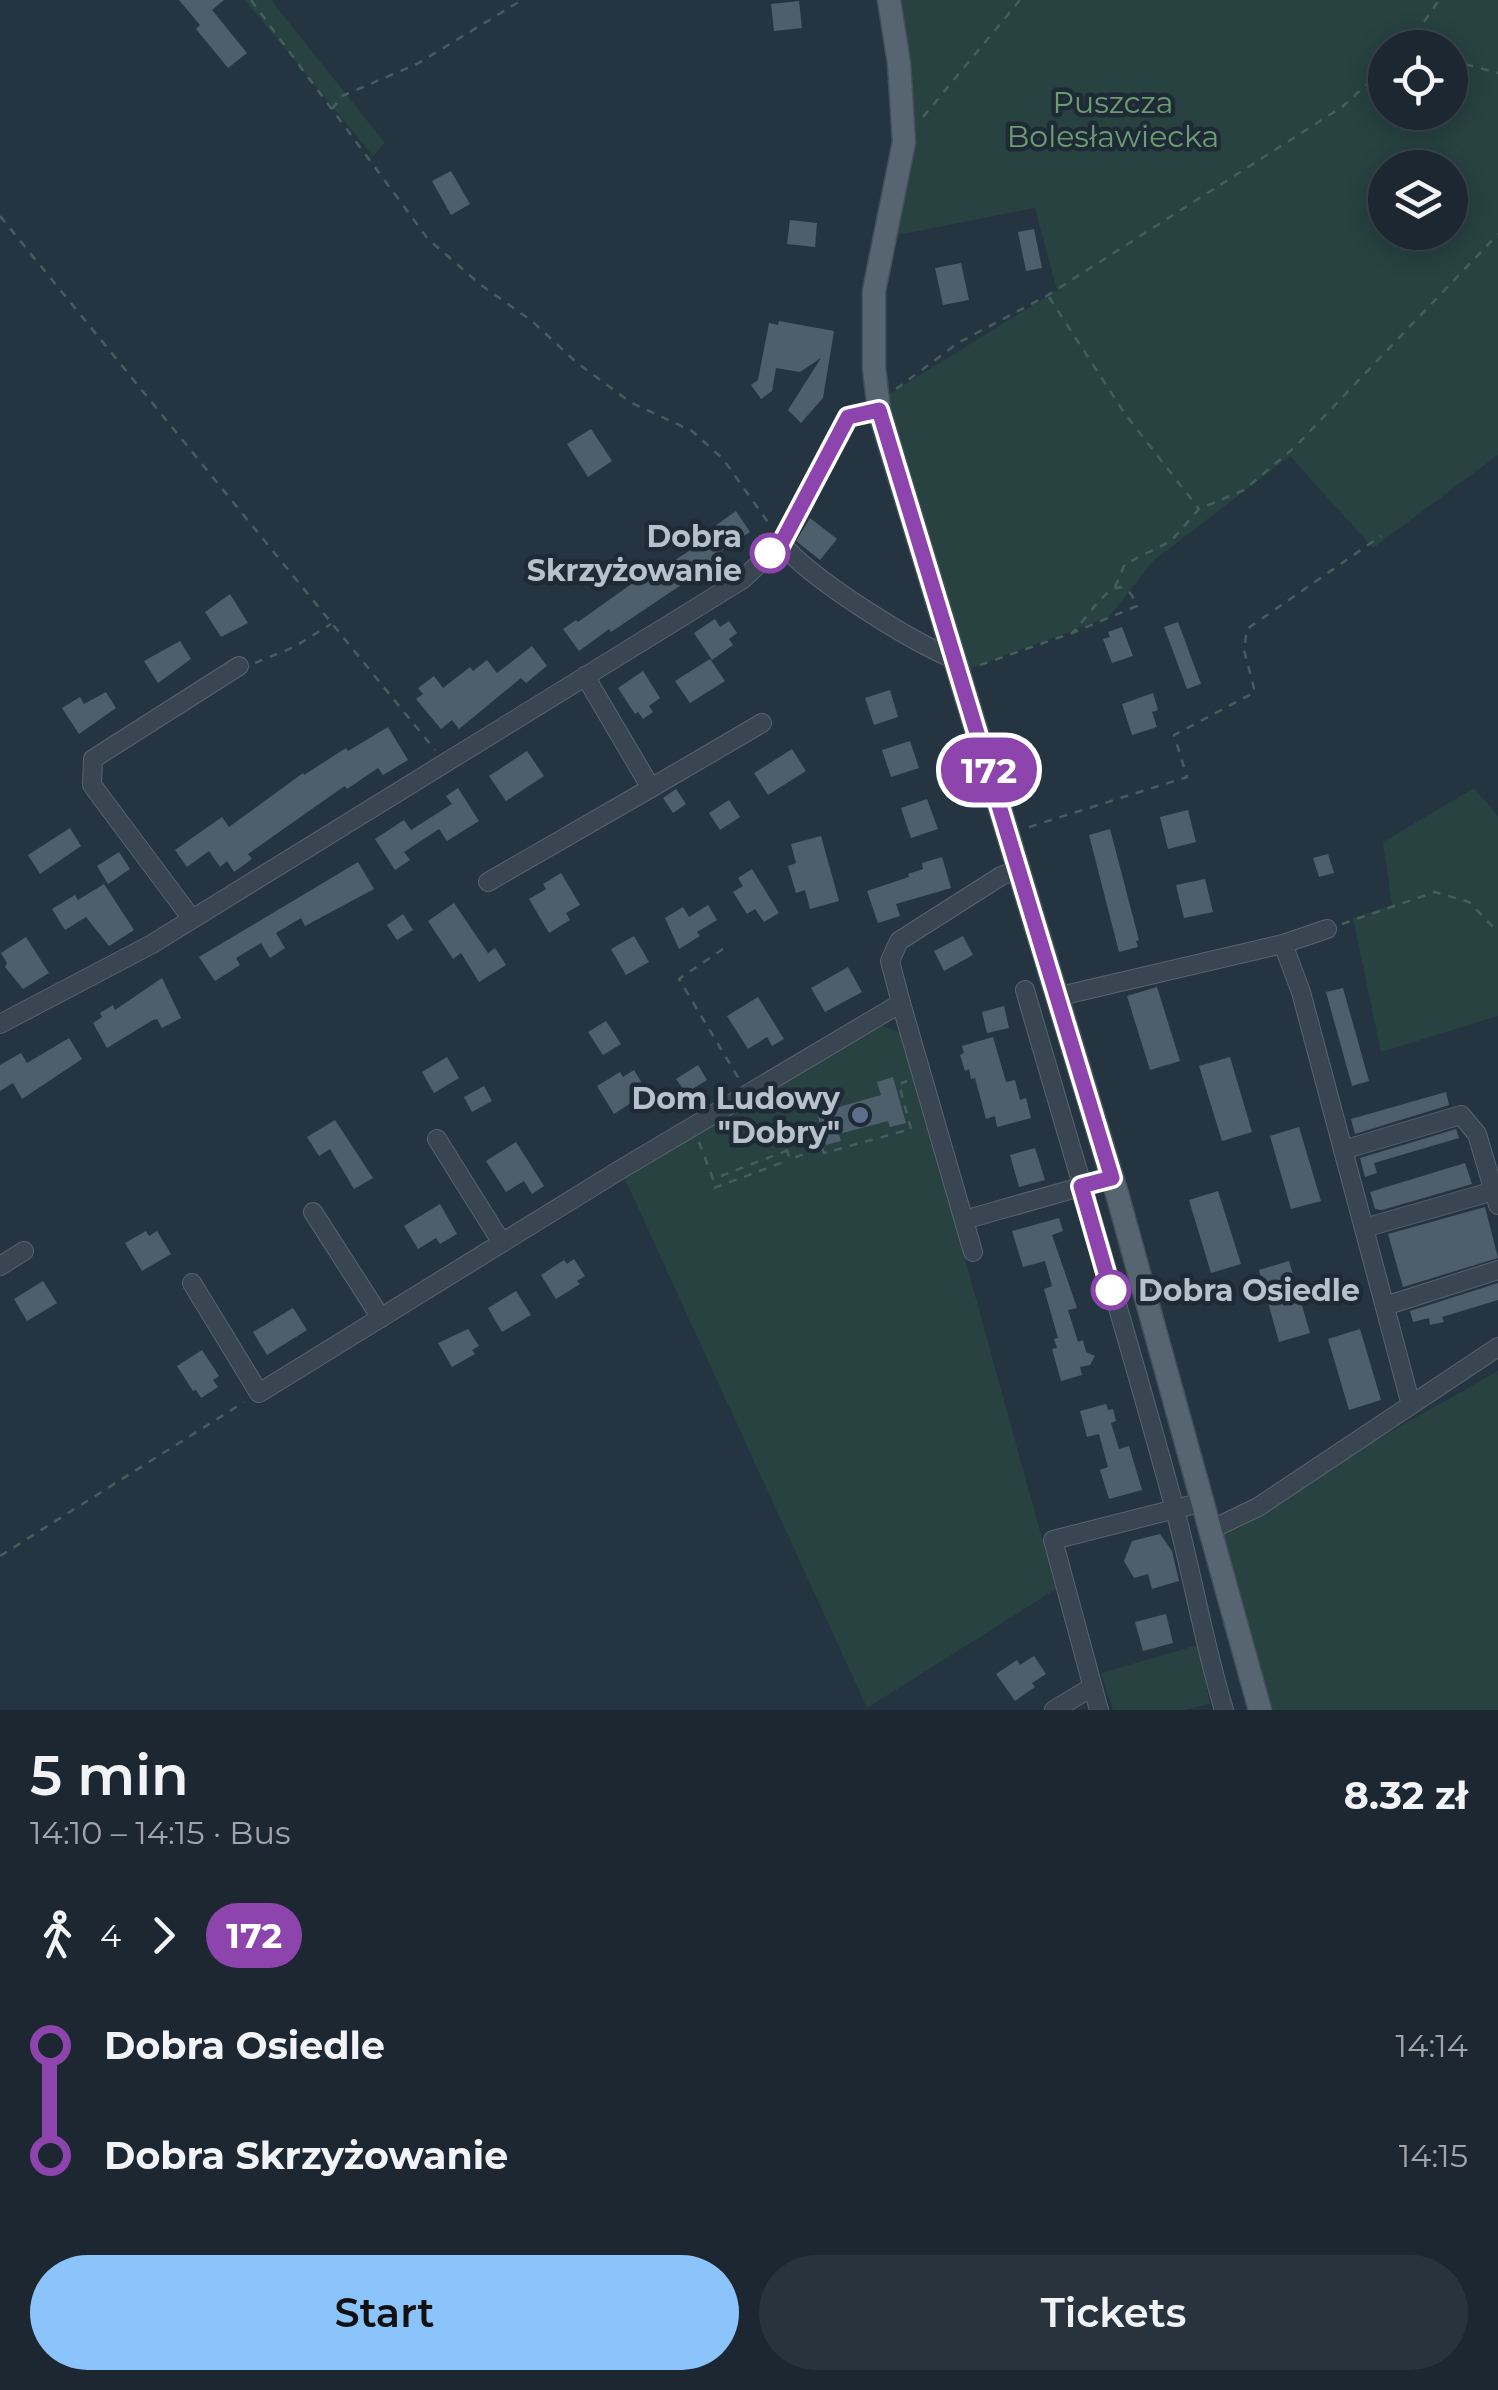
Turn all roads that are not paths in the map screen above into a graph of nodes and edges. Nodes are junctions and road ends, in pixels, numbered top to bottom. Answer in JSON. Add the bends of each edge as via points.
{"nodes":[{"id":1,"x":889,"y":0,"type":"edge"},
{"id":2,"x":879,"y":410,"type":"junction"},
{"id":3,"x":781,"y":544,"type":"junction"},
{"id":4,"x":239,"y":666,"type":"road end"},
{"id":5,"x":958,"y":666,"type":"junction"},
{"id":6,"x":585,"y":676,"type":"junction"},
{"id":7,"x":762,"y":723,"type":"dead end"},
{"id":8,"x":651,"y":788,"type":"junction"},
{"id":9,"x":1019,"y":868,"type":"junction"},
{"id":10,"x":488,"y":882,"type":"dead end"},
{"id":11,"x":192,"y":919,"type":"junction"},
{"id":12,"x":1327,"y":929,"type":"road end"},
{"id":13,"x":1284,"y":944,"type":"junction"},
{"id":14,"x":1025,"y":990,"type":"dead end"},
{"id":15,"x":1056,"y":997,"type":"junction"},
{"id":16,"x":900,"y":1003,"type":"junction"},
{"id":17,"x":0,"y":1024,"type":"edge"},
{"id":18,"x":438,"y":1138,"type":"dead end"},
{"id":19,"x":1344,"y":1150,"type":"junction"},
{"id":20,"x":1112,"y":1178,"type":"junction"},
{"id":21,"x":1081,"y":1186,"type":"junction"},
{"id":22,"x":1496,"y":1198,"type":"edge"},
{"id":23,"x":313,"y":1212,"type":"dead end"},
{"id":24,"x":964,"y":1220,"type":"junction"},
{"id":25,"x":1364,"y":1228,"type":"junction"},
{"id":26,"x":502,"y":1243,"type":"junction"},
{"id":27,"x":24,"y":1251,"type":"dead end"},
{"id":28,"x":974,"y":1252,"type":"dead end"},
{"id":29,"x":0,"y":1266,"type":"edge"},
{"id":30,"x":1498,"y":1270,"type":"edge"},
{"id":31,"x":192,"y":1283,"type":"dead end"},
{"id":32,"x":1385,"y":1306,"type":"junction"},
{"id":33,"x":381,"y":1318,"type":"junction"},
{"id":34,"x":1498,"y":1348,"type":"edge"},
{"id":35,"x":1411,"y":1406,"type":"junction"},
{"id":36,"x":1203,"y":1502,"type":"junction"},
{"id":37,"x":1175,"y":1509,"type":"junction"},
{"id":38,"x":1210,"y":1530,"type":"junction"},
{"id":39,"x":1092,"y":1686,"type":"junction"},
{"id":40,"x":1054,"y":1710,"type":"edge"},
{"id":41,"x":1099,"y":1710,"type":"edge"},
{"id":42,"x":1224,"y":1710,"type":"edge"},
{"id":43,"x":1260,"y":1710,"type":"edge"}],
"edges":[{"from":1,"to":2,"type":"main road","via":[[904,142],[874,291]]},
{"from":2,"to":3,"type":"street","via":[[848,417]]},
{"from":2,"to":5,"type":"main road"},
{"from":3,"to":5,"type":"street","via":[[849,598]]},
{"from":3,"to":6,"type":"street","via":[[742,579]]},
{"from":4,"to":11,"type":"street","via":[[93,759],[92,785]]},
{"from":5,"to":9,"type":"main road"},
{"from":6,"to":8,"type":"street"},
{"from":6,"to":11,"type":"street"},
{"from":7,"to":8,"type":"street"},
{"from":8,"to":10,"type":"street"},
{"from":9,"to":15,"type":"main road"},
{"from":9,"to":16,"type":"street","via":[[898,941],[890,961]]},
{"from":11,"to":17,"type":"street"},
{"from":12,"to":13,"type":"street"},
{"from":13,"to":15,"type":"street"},
{"from":13,"to":19,"type":"street"},
{"from":14,"to":21,"type":"street"},
{"from":15,"to":20,"type":"main road"},
{"from":16,"to":24,"type":"street"},
{"from":16,"to":26,"type":"street"},
{"from":18,"to":26,"type":"street"},
{"from":19,"to":22,"type":"street","via":[[1461,1116],[1477,1134]]},
{"from":19,"to":25,"type":"street"},
{"from":20,"to":21,"type":"street"},
{"from":20,"to":36,"type":"main road"},
{"from":21,"to":24,"type":"street"},
{"from":21,"to":37,"type":"street"},
{"from":22,"to":25,"type":"street"},
{"from":23,"to":33,"type":"street"},
{"from":24,"to":28,"type":"street"},
{"from":25,"to":32,"type":"street"},
{"from":26,"to":33,"type":"street"},
{"from":27,"to":29,"type":"street"},
{"from":30,"to":32,"type":"street"},
{"from":31,"to":33,"type":"street","via":[[259,1393]]},
{"from":32,"to":35,"type":"street"},
{"from":34,"to":35,"type":"street"},
{"from":35,"to":38,"type":"street"},
{"from":36,"to":37,"type":"street"},
{"from":36,"to":38,"type":"main road"},
{"from":37,"to":39,"type":"street","via":[[1052,1540]]},
{"from":37,"to":42,"type":"street"},
{"from":38,"to":43,"type":"main road"},
{"from":39,"to":40,"type":"street"},
{"from":39,"to":41,"type":"street"}]}
